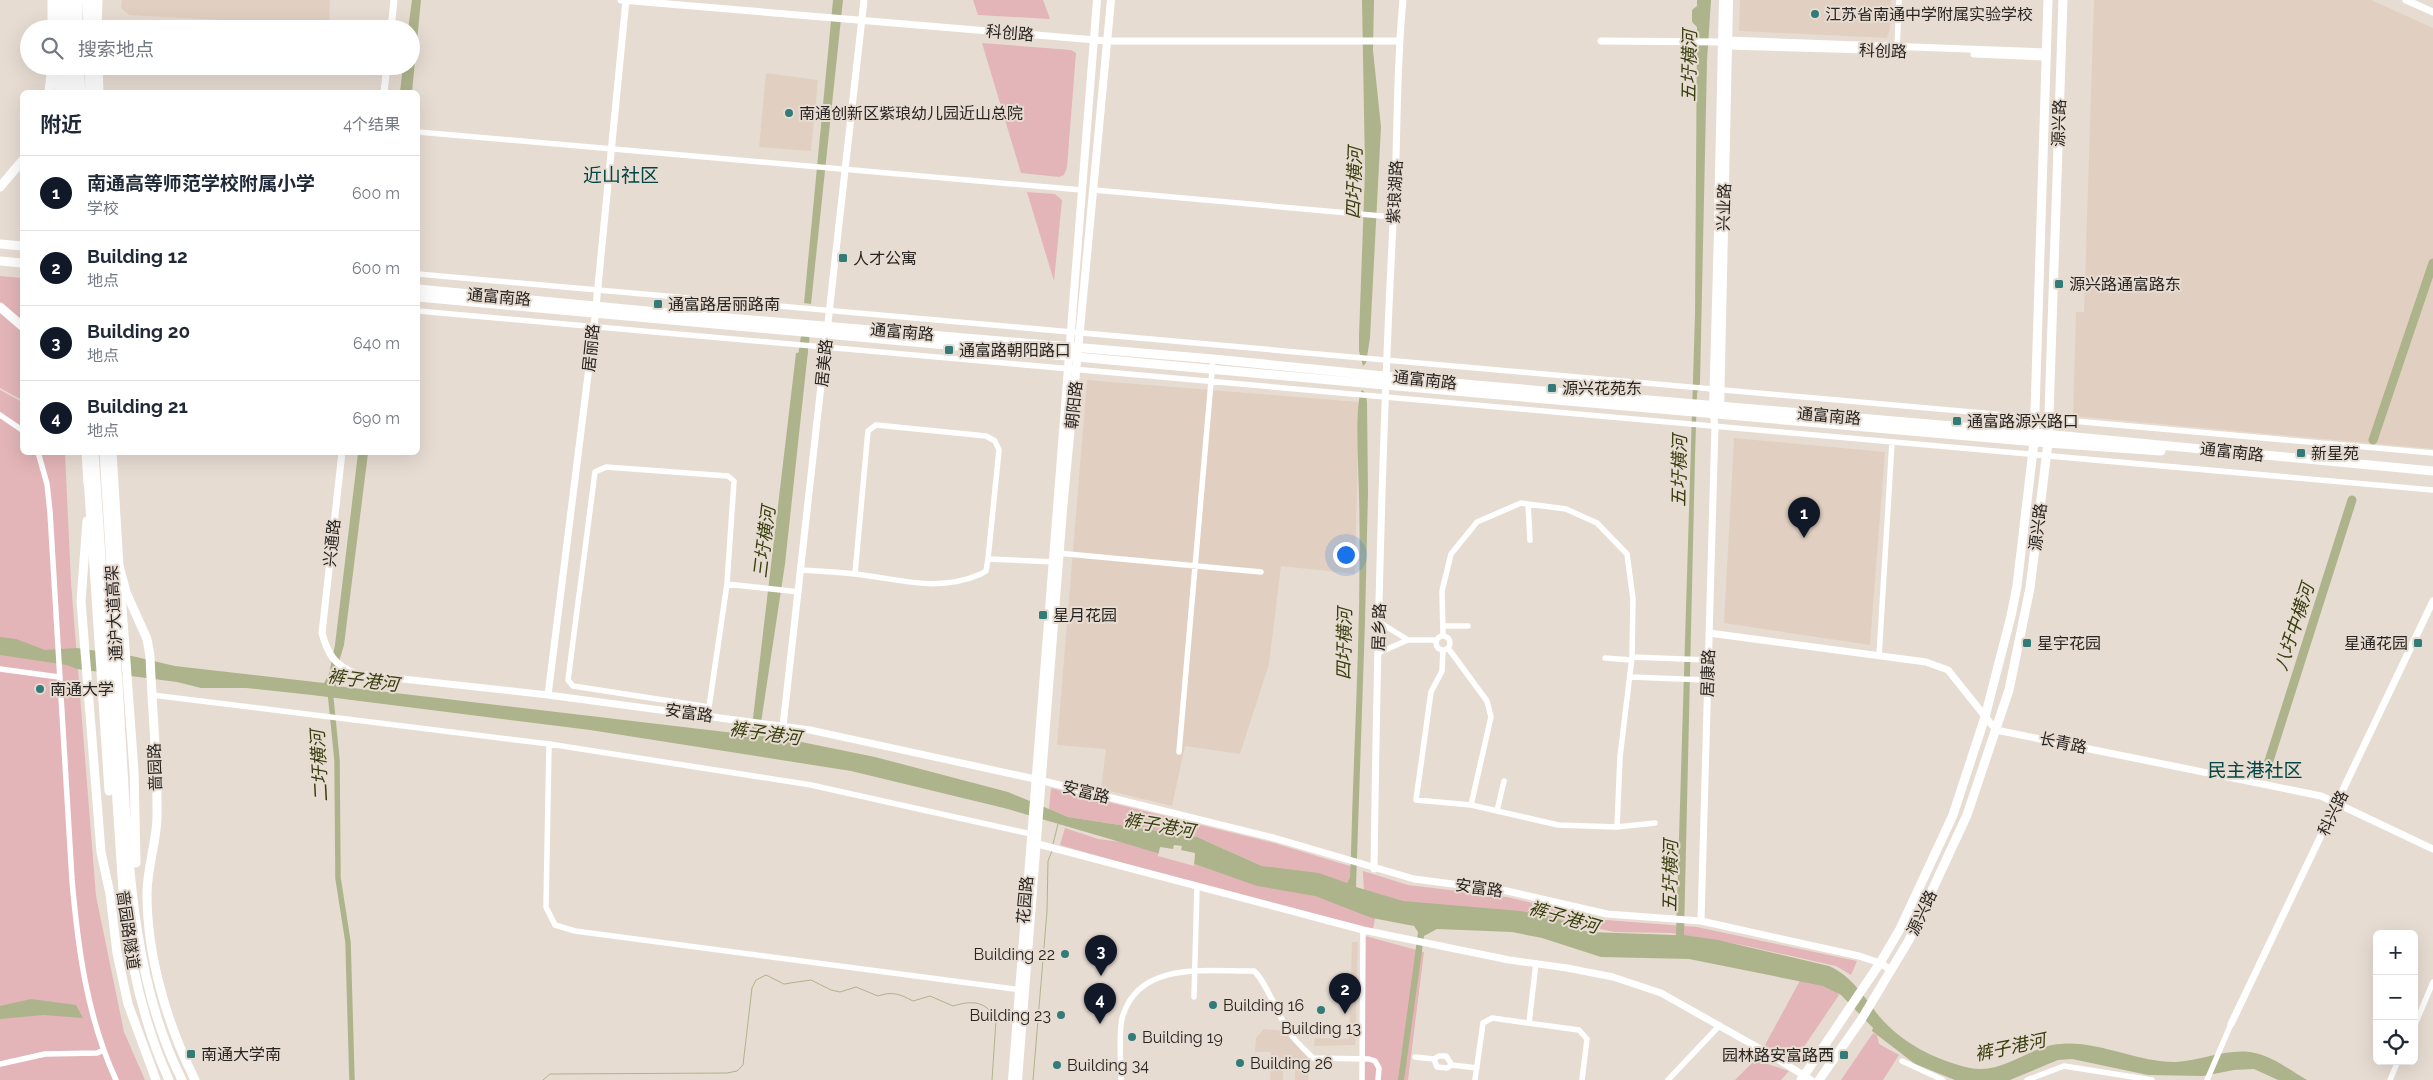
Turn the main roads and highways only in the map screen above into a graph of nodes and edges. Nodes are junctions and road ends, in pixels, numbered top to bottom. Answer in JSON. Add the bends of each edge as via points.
{"nodes":[{"id":1,"x":54,"y":0,"type":"edge"},
{"id":2,"x":61,"y":0,"type":"edge"},
{"id":3,"x":65,"y":0,"type":"edge"},
{"id":4,"x":71,"y":0,"type":"edge"},
{"id":5,"x":78,"y":0,"type":"edge"},
{"id":6,"x":86,"y":0,"type":"edge"},
{"id":7,"x":98,"y":0,"type":"edge"},
{"id":8,"x":1098,"y":0,"type":"edge"},
{"id":9,"x":1111,"y":0,"type":"edge"},
{"id":10,"x":1723,"y":0,"type":"edge"},
{"id":11,"x":1729,"y":0,"type":"edge"},
{"id":12,"x":2048,"y":0,"type":"edge"},
{"id":13,"x":2063,"y":0,"type":"edge"},
{"id":14,"x":54,"y":20,"type":"edge"},
{"id":15,"x":61,"y":20,"type":"edge"},
{"id":16,"x":66,"y":20,"type":"edge"},
{"id":17,"x":72,"y":20,"type":"edge"},
{"id":18,"x":78,"y":20,"type":"edge"},
{"id":19,"x":86,"y":20,"type":"edge"},
{"id":20,"x":97,"y":20,"type":"edge"},
{"id":21,"x":1726,"y":43,"type":"junction"},
{"id":22,"x":51,"y":75,"type":"edge"},
{"id":23,"x":62,"y":75,"type":"edge"},
{"id":24,"x":67,"y":75,"type":"edge"},
{"id":25,"x":72,"y":75,"type":"edge"},
{"id":26,"x":80,"y":75,"type":"edge"},
{"id":27,"x":87,"y":75,"type":"edge"},
{"id":28,"x":88,"y":75,"type":"edge"},
{"id":29,"x":98,"y":75,"type":"edge"},
{"id":30,"x":49,"y":90,"type":"edge"},
{"id":31,"x":63,"y":90,"type":"edge"},
{"id":32,"x":68,"y":90,"type":"edge"},
{"id":33,"x":73,"y":90,"type":"edge"},
{"id":34,"x":81,"y":90,"type":"edge"},
{"id":35,"x":86,"y":90,"type":"edge"},
{"id":36,"x":90,"y":90,"type":"edge"},
{"id":37,"x":99,"y":90,"type":"edge"},
{"id":38,"x":20,"y":164,"type":"edge"},
{"id":39,"x":0,"y":187,"type":"edge"},
{"id":40,"x":0,"y":244,"type":"edge"},
{"id":41,"x":20,"y":246,"type":"edge"},
{"id":42,"x":0,"y":261,"type":"edge"},
{"id":43,"x":20,"y":263,"type":"edge"},
{"id":44,"x":420,"y":289,"type":"edge"},
{"id":45,"x":420,"y":297,"type":"edge"},
{"id":46,"x":0,"y":306,"type":"edge"},
{"id":47,"x":595,"y":309,"type":"junction"},
{"id":48,"x":20,"y":324,"type":"edge"},
{"id":49,"x":1068,"y":351,"type":"junction"},
{"id":50,"x":1079,"y":352,"type":"junction"},
{"id":51,"x":1385,"y":380,"type":"junction"},
{"id":52,"x":1717,"y":410,"type":"junction"},
{"id":53,"x":2034,"y":437,"type":"junction"},
{"id":54,"x":2048,"y":439,"type":"junction"},
{"id":55,"x":86,"y":455,"type":"edge"},
{"id":56,"x":94,"y":455,"type":"edge"},
{"id":57,"x":104,"y":455,"type":"edge"},
{"id":58,"x":112,"y":455,"type":"edge"},
{"id":59,"x":2433,"y":471,"type":"edge"},
{"id":60,"x":2433,"y":476,"type":"edge"},
{"id":61,"x":88,"y":477,"type":"junction"},
{"id":62,"x":1056,"y":553,"type":"junction"},
{"id":63,"x":119,"y":566,"type":"junction"},
{"id":64,"x":103,"y":649,"type":"junction"},
{"id":65,"x":104,"y":676,"type":"junction"},
{"id":66,"x":123,"y":677,"type":"junction"},
{"id":67,"x":114,"y":774,"type":"joint"},
{"id":68,"x":124,"y":774,"type":"joint"},
{"id":69,"x":1039,"y":780,"type":"joint"},
{"id":70,"x":1036,"y":824,"type":"junction"},
{"id":71,"x":134,"y":893,"type":"junction"},
{"id":72,"x":124,"y":907,"type":"junction"},
{"id":73,"x":1021,"y":990,"type":"junction"},
{"id":74,"x":1805,"y":1079,"type":"edge"},
{"id":75,"x":156,"y":1080,"type":"edge"},
{"id":76,"x":170,"y":1080,"type":"edge"},
{"id":77,"x":182,"y":1080,"type":"edge"},
{"id":78,"x":195,"y":1080,"type":"edge"},
{"id":79,"x":1012,"y":1080,"type":"edge"},
{"id":80,"x":1018,"y":1080,"type":"edge"},
{"id":81,"x":1819,"y":1080,"type":"edge"}],
"edges":[{"from":1,"to":14,"type":"main road"},
{"from":2,"to":15,"type":"main road"},
{"from":3,"to":16,"type":"main road"},
{"from":4,"to":17,"type":"main road"},
{"from":5,"to":18,"type":"main road"},
{"from":6,"to":19,"type":"main road"},
{"from":7,"to":20,"type":"main road"},
{"from":8,"to":49,"type":"main road","name":"朝阳路"},
{"from":9,"to":50,"type":"main road","name":"朝阳路"},
{"from":10,"to":21,"type":"main road","name":"兴业路"},
{"from":11,"to":21,"type":"main road","name":"兴业路"},
{"from":12,"to":53,"type":"main road","name":"源兴路"},
{"from":13,"to":54,"type":"main road","name":"源兴路"},
{"from":21,"to":52,"type":"main road","name":"兴业路"},
{"from":22,"to":30,"type":"main road"},
{"from":23,"to":31,"type":"main road"},
{"from":24,"to":32,"type":"main road"},
{"from":25,"to":33,"type":"main road"},
{"from":26,"to":34,"type":"main road"},
{"from":27,"to":35,"type":"main road"},
{"from":28,"to":36,"type":"main road"},
{"from":29,"to":37,"type":"main road"},
{"from":38,"to":39,"type":"main road"},
{"from":40,"to":41,"type":"main road"},
{"from":42,"to":43,"type":"main road"},
{"from":44,"to":47,"type":"main road","name":"通富南路"},
{"from":45,"to":47,"type":"main road","name":"通富南路"},
{"from":46,"to":48,"type":"main road"},
{"from":47,"to":49,"type":"main road","name":"通富南路"},
{"from":49,"to":50,"type":"main road","name":"通富南路"},
{"from":49,"to":62,"type":"main road","name":"朝阳路"},
{"from":50,"to":51,"type":"main road","name":"通富南路","via":[[1212,368]]},
{"from":50,"to":51,"type":"main road","name":"通富南路","via":[[1213,359]]},
{"from":50,"to":62,"type":"main road","name":"朝阳路"},
{"from":51,"to":52,"type":"main road","name":"通富南路"},
{"from":52,"to":53,"type":"main road","name":"通富南路"},
{"from":53,"to":54,"type":"main road","name":"通富南路"},
{"from":53,"to":74,"type":"main road","name":"源兴路","via":[[2017,586],[1985,717],[1953,815],[1900,929]]},
{"from":54,"to":59,"type":"main road","name":"通富南路"},
{"from":54,"to":60,"type":"main road","name":"通富南路"},
{"from":54,"to":81,"type":"main road","name":"源兴路","via":[[2030,588],[2009,690],[1967,815],[1909,940],[1861,1020]]},
{"from":55,"to":61,"type":"main road"},
{"from":56,"to":64,"type":"main road","name":"通沪大道高架"},
{"from":57,"to":66,"type":"main road","name":"通沪大道高架","via":[[116,649]]},
{"from":58,"to":63,"type":"main road","name":"啬园路"},
{"from":61,"to":64,"type":"main road"},
{"from":61,"to":75,"type":"main road","via":[[81,601],[102,852],[128,1004]]},
{"from":62,"to":69,"type":"main road","name":"朝阳路"},
{"from":63,"to":66,"type":"main road","via":[[126,653]]},
{"from":63,"to":78,"type":"main road","name":"啬园路","via":[[126,592],[147,639],[150,656],[157,820],[148,874],[148,918],[160,987]]},
{"from":64,"to":65,"type":"main road"},
{"from":65,"to":67,"type":"main road","name":"通沪大道高架"},
{"from":65,"to":72,"type":"main road","via":[[114,850]]},
{"from":66,"to":68,"type":"main road","name":"通沪大道高架"},
{"from":66,"to":71,"type":"main road","via":[[137,843]]},
{"from":67,"to":72,"type":"main road","name":"啬园路隧道"},
{"from":68,"to":71,"type":"main road","name":"啬园路隧道"},
{"from":69,"to":70,"type":"main road","name":"花园路"},
{"from":70,"to":73,"type":"main road","name":"花园路","via":[[1038,844]]},
{"from":70,"to":73,"type":"main road","name":"花园路","via":[[1031,834]]},
{"from":71,"to":77,"type":"main road","name":"啬园路隧道","via":[[152,1001]]},
{"from":72,"to":76,"type":"main road","name":"啬园路隧道","via":[[141,1003],[153,1043]]},
{"from":73,"to":79,"type":"main road","name":"花园路"},
{"from":73,"to":80,"type":"main road","name":"花园路"}]}
